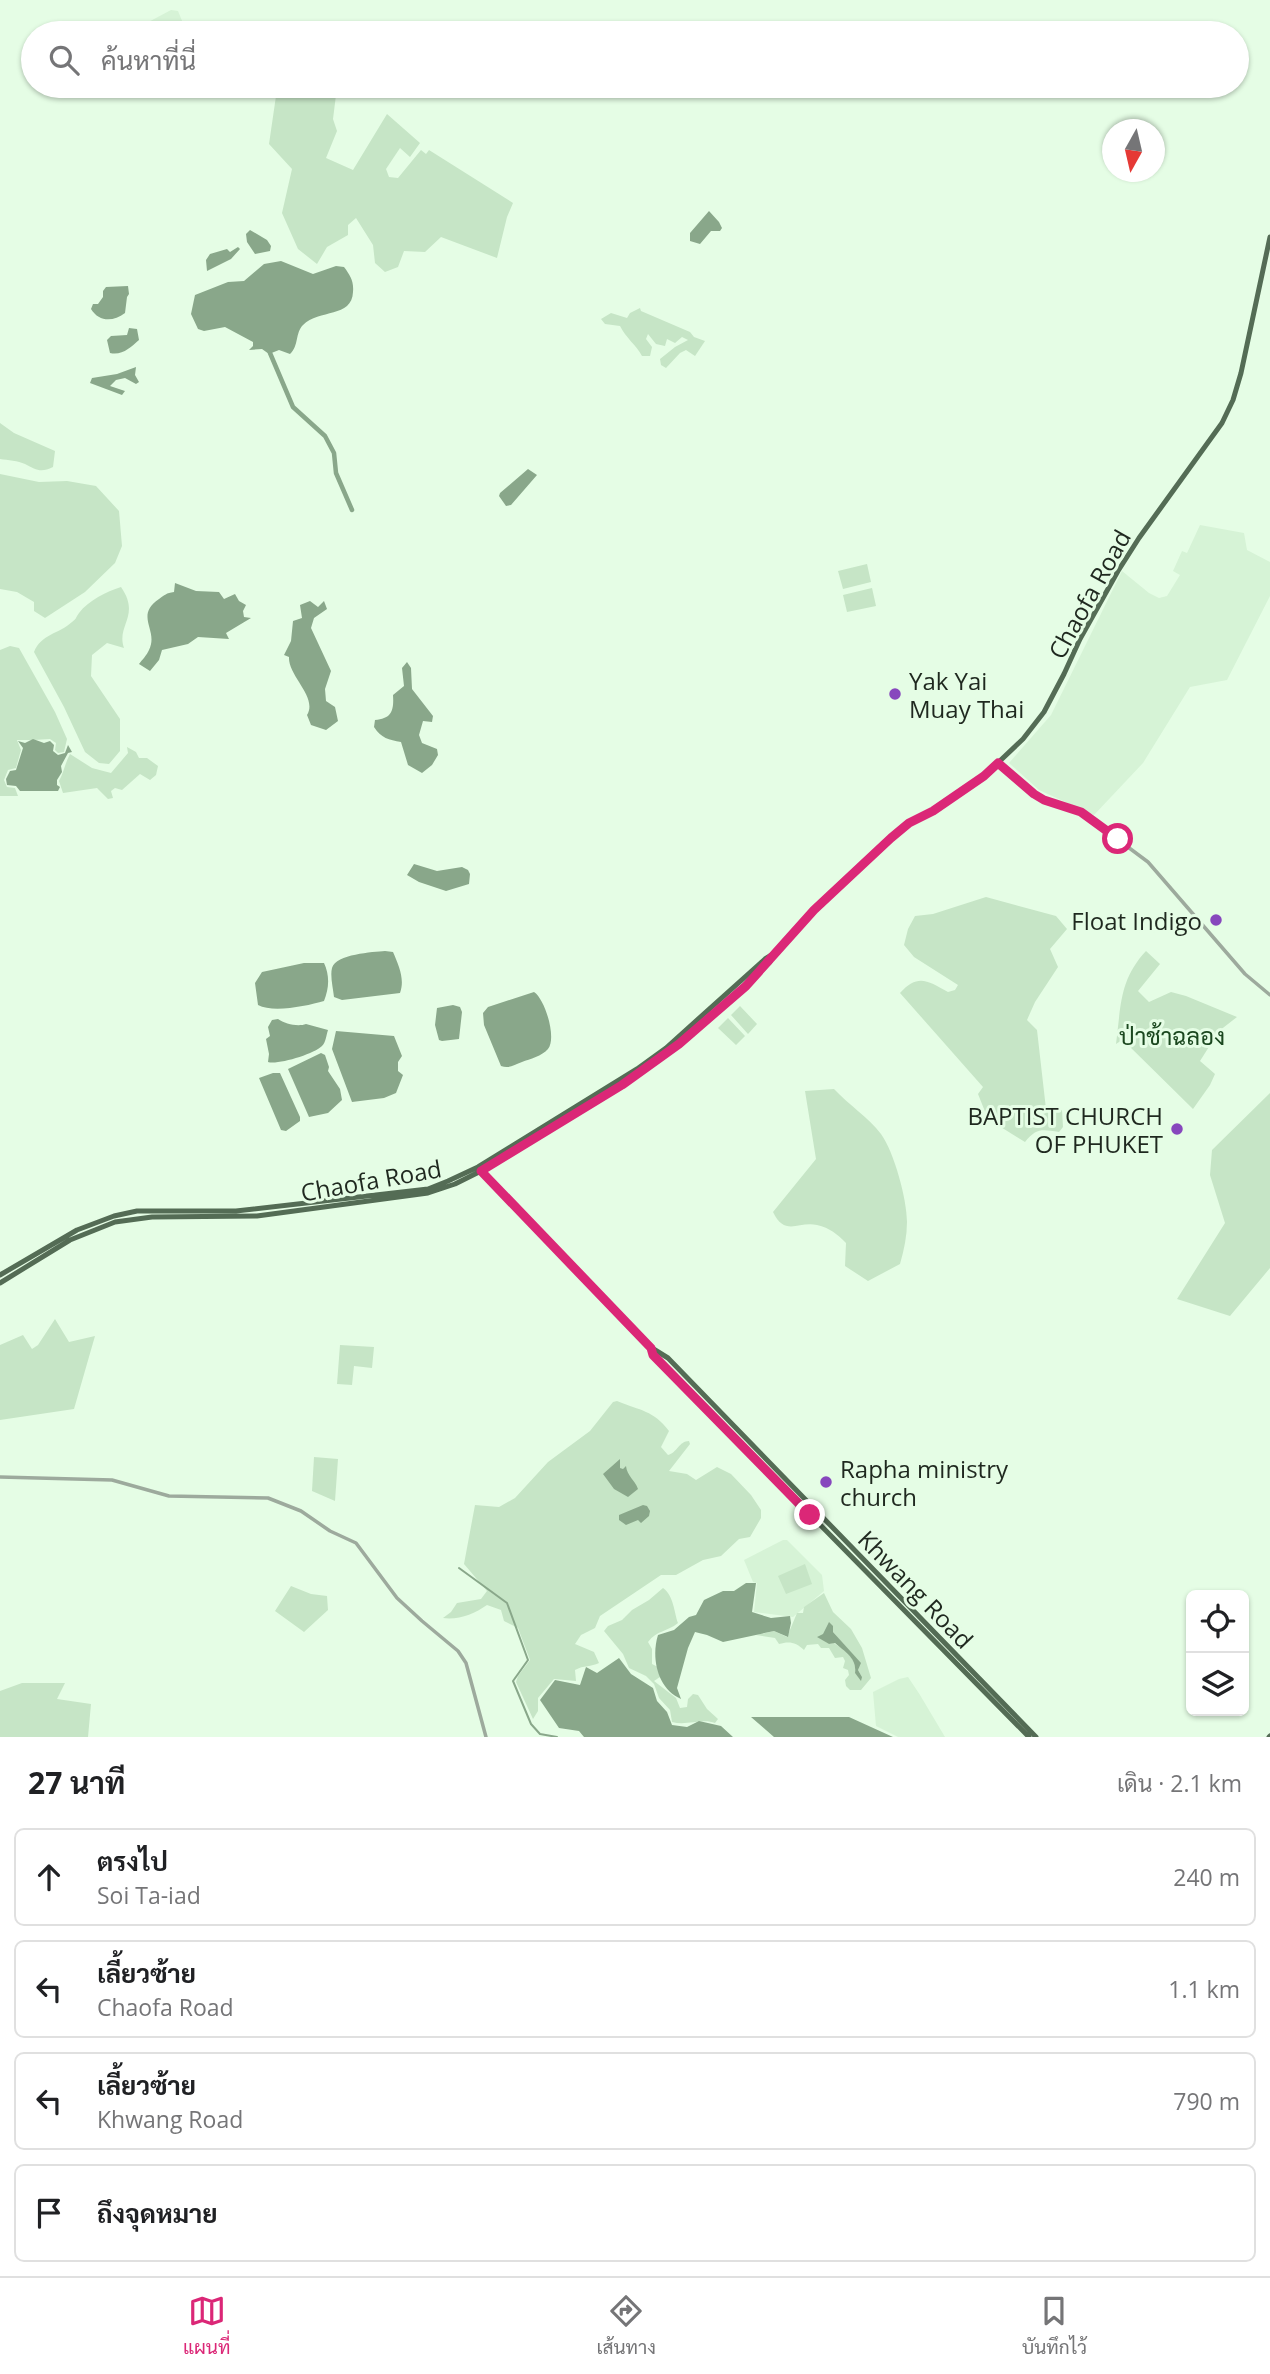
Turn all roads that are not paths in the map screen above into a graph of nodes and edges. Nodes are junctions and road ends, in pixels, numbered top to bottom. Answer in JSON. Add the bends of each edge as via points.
{"nodes":[{"id":1,"x":1270,"y":237,"type":"edge"},
{"id":2,"x":998,"y":763,"type":"junction"},
{"id":3,"x":1270,"y":995,"type":"edge"},
{"id":4,"x":480,"y":1169,"type":"junction"},
{"id":5,"x":0,"y":1275,"type":"edge"},
{"id":6,"x":0,"y":1283,"type":"edge"},
{"id":7,"x":0,"y":1478,"type":"edge"},
{"id":8,"x":936,"y":1638,"type":"junction"},
{"id":9,"x":486,"y":1737,"type":"edge"},
{"id":10,"x":1028,"y":1737,"type":"edge"},
{"id":11,"x":1036,"y":1737,"type":"edge"}],
"edges":[{"from":1,"to":2,"type":"main road","name":"Chaofa Road","via":[[1241,373],[1222,424],[1118,571],[1044,712]]},
{"from":2,"to":3,"type":"street","via":[[1034,794],[1081,812],[1148,862],[1245,974]]},
{"from":2,"to":4,"type":"main road","name":"Chaofa Road","via":[[891,838],[772,956],[675,1040]]},
{"from":4,"to":5,"type":"main road","name":"Chaofa Road","via":[[428,1189],[236,1211],[151,1210],[114,1216],[77,1230]]},
{"from":4,"to":6,"type":"main road","name":"Chaofa Road","via":[[428,1193],[257,1216],[115,1222],[70,1240]]},
{"from":4,"to":8,"type":"main road","name":"Khwang Road"},
{"from":7,"to":9,"type":"street","via":[[112,1480],[169,1496],[268,1498],[301,1511],[356,1543],[397,1598],[458,1651],[466,1663]]},
{"from":8,"to":10,"type":"main road","name":"Khwang Road"},
{"from":8,"to":11,"type":"main road","name":"Khwang Road"}]}
